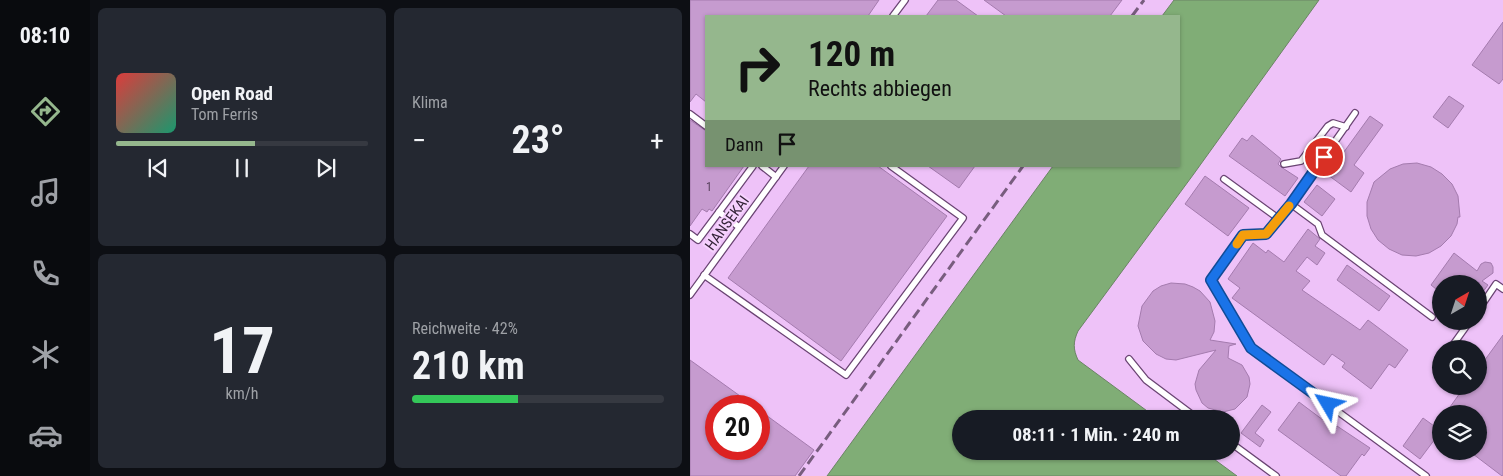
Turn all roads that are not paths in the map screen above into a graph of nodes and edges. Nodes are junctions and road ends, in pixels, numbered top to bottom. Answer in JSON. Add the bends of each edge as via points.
{"nodes":[{"id":1,"x":905,"y":0,"type":"edge"},
{"id":2,"x":894,"y":15,"type":"edge"},
{"id":3,"x":1356,"y":112,"type":"dead end"},
{"id":4,"x":690,"y":114,"type":"edge"},
{"id":5,"x":705,"y":125,"type":"edge"},
{"id":6,"x":1346,"y":126,"type":"junction"},
{"id":7,"x":1284,"y":164,"type":"dead end"},
{"id":8,"x":752,"y":167,"type":"edge"},
{"id":9,"x":763,"y":167,"type":"edge"},
{"id":10,"x":783,"y":167,"type":"edge"},
{"id":11,"x":892,"y":167,"type":"edge"},
{"id":12,"x":776,"y":177,"type":"junction"},
{"id":13,"x":1224,"y":178,"type":"dead end"},
{"id":14,"x":1291,"y":204,"type":"junction"},
{"id":15,"x":719,"y":212,"type":"junction"},
{"id":16,"x":1279,"y":219,"type":"junction"},
{"id":17,"x":739,"y":227,"type":"junction"},
{"id":18,"x":690,"y":234,"type":"edge"},
{"id":19,"x":704,"y":275,"type":"junction"},
{"id":20,"x":1503,"y":289,"type":"edge"},
{"id":21,"x":690,"y":295,"type":"edge"},
{"id":22,"x":1488,"y":295,"type":"edge"},
{"id":23,"x":1432,"y":317,"type":"dead end"},
{"id":24,"x":1129,"y":359,"type":"dead end"},
{"id":25,"x":1186,"y":410,"type":"edge"},
{"id":26,"x":1240,"y":450,"type":"edge"},
{"id":27,"x":1276,"y":476,"type":"edge"},
{"id":28,"x":1426,"y":476,"type":"edge"}],
"edges":[{"from":1,"to":2,"type":"lane"},
{"from":3,"to":6,"type":"lane"},
{"from":4,"to":5,"type":"lane"},
{"from":6,"to":7,"type":"lane","via":[[1333,123],[1328,126],[1301,162]]},
{"from":6,"to":14,"type":"lane"},
{"from":8,"to":15,"type":"lane"},
{"from":9,"to":12,"type":"lane"},
{"from":10,"to":12,"type":"lane","name":"HANSEKAI"},
{"from":11,"to":19,"type":"lane","via":[[962,218],[846,375]]},
{"from":12,"to":17,"type":"lane","name":"HANSEKAI"},
{"from":13,"to":16,"type":"lane"},
{"from":14,"to":16,"type":"lane"},
{"from":14,"to":23,"type":"lane","via":[[1318,224],[1322,235]]},
{"from":15,"to":17,"type":"lane"},
{"from":15,"to":18,"type":"lane","via":[[698,240]]},
{"from":16,"to":28,"type":"lane","via":[[1266,234],[1243,235],[1211,280],[1251,348]]},
{"from":17,"to":19,"type":"lane","name":"HANSEKAI"},
{"from":19,"to":21,"type":"lane","name":"HANSEKAI"},
{"from":20,"to":22,"type":"lane","via":[[1496,284]]},
{"from":24,"to":25,"type":"lane","via":[[1146,380]]},
{"from":26,"to":27,"type":"lane"}]}
